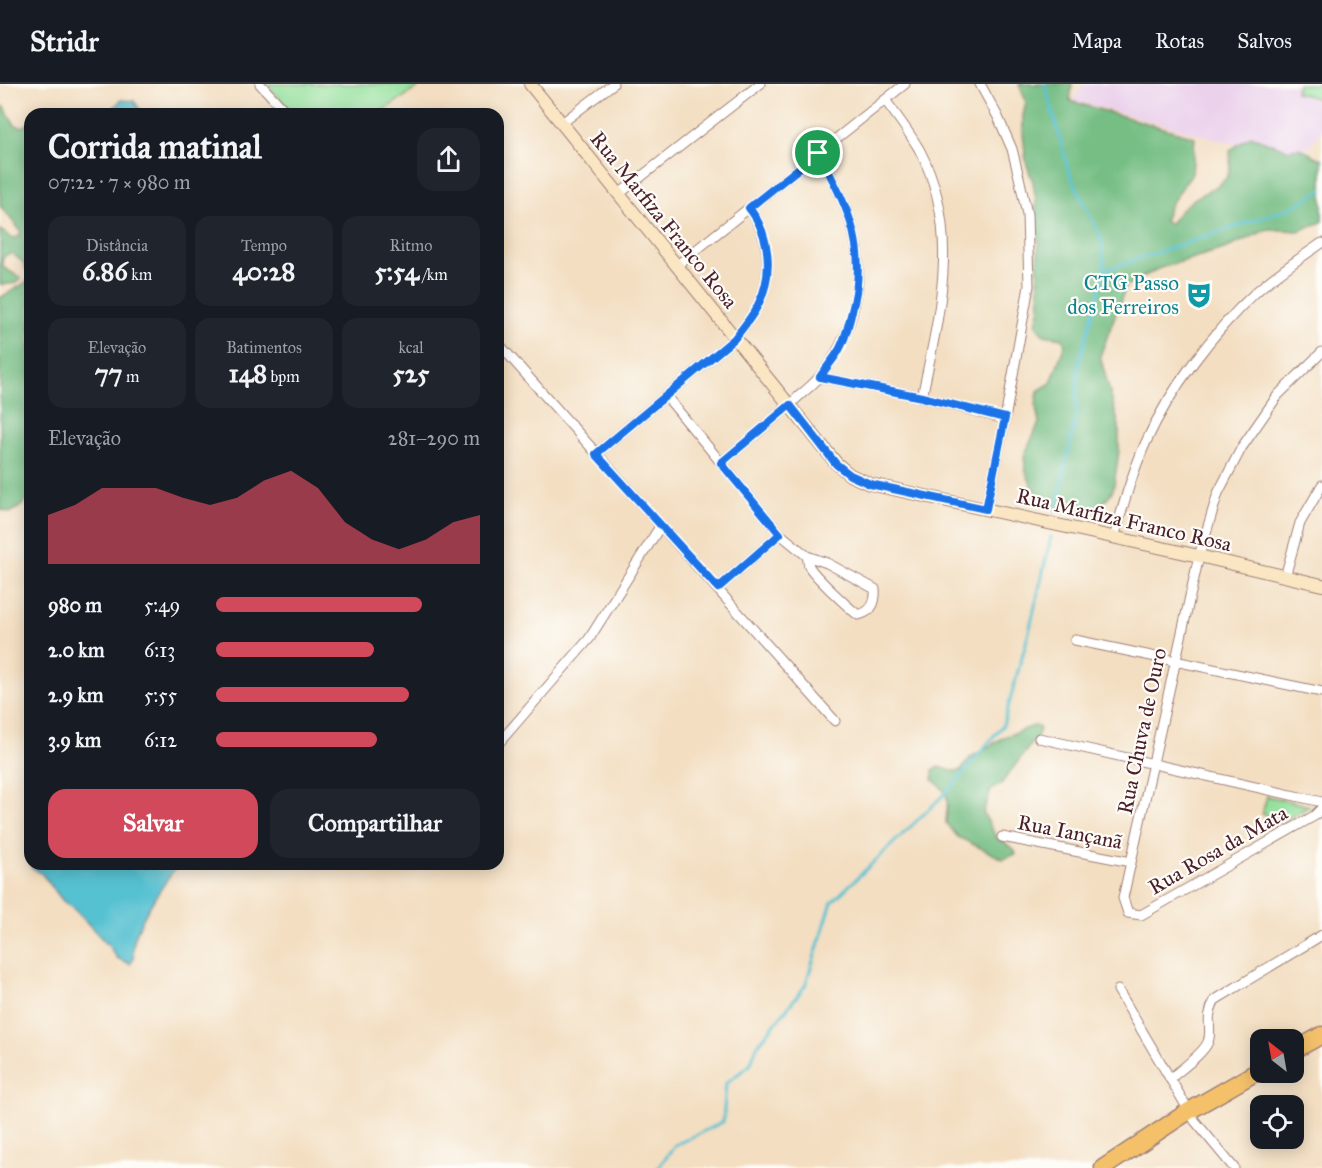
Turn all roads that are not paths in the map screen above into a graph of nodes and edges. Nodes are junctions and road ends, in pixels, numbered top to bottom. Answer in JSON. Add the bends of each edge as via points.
{"nodes":[{"id":1,"x":260,"y":84,"type":"edge"},
{"id":2,"x":530,"y":84,"type":"edge"},
{"id":3,"x":613,"y":84,"type":"edge"},
{"id":4,"x":760,"y":84,"type":"edge"},
{"id":5,"x":905,"y":84,"type":"edge"},
{"id":6,"x":980,"y":84,"type":"edge"},
{"id":7,"x":885,"y":100,"type":"junction"},
{"id":8,"x":282,"y":108,"type":"edge"},
{"id":9,"x":562,"y":123,"type":"junction"},
{"id":10,"x":818,"y":153,"type":"junction"},
{"id":11,"x":619,"y":194,"type":"junction"},
{"id":12,"x":749,"y":208,"type":"junction"},
{"id":13,"x":1322,"y":243,"type":"edge"},
{"id":14,"x":676,"y":266,"type":"junction"},
{"id":15,"x":734,"y":339,"type":"junction"},
{"id":16,"x":504,"y":350,"type":"edge"},
{"id":17,"x":1322,"y":352,"type":"edge"},
{"id":18,"x":820,"y":377,"type":"junction"},
{"id":19,"x":666,"y":396,"type":"junction"},
{"id":20,"x":922,"y":397,"type":"junction"},
{"id":21,"x":790,"y":405,"type":"junction"},
{"id":22,"x":1005,"y":418,"type":"junction"},
{"id":23,"x":596,"y":454,"type":"junction"},
{"id":24,"x":721,"y":463,"type":"junction"},
{"id":25,"x":1322,"y":484,"type":"edge"},
{"id":26,"x":986,"y":509,"type":"junction"},
{"id":27,"x":661,"y":525,"type":"junction"},
{"id":28,"x":780,"y":534,"type":"junction"},
{"id":29,"x":1114,"y":538,"type":"junction"},
{"id":30,"x":807,"y":556,"type":"junction"},
{"id":31,"x":1199,"y":556,"type":"junction"},
{"id":32,"x":1285,"y":577,"type":"junction"},
{"id":33,"x":1322,"y":585,"type":"edge"},
{"id":34,"x":718,"y":588,"type":"junction"},
{"id":35,"x":1075,"y":640,"type":"dead end"},
{"id":36,"x":1175,"y":661,"type":"junction"},
{"id":37,"x":1322,"y":692,"type":"edge"},
{"id":38,"x":835,"y":721,"type":"dead end"},
{"id":39,"x":504,"y":737,"type":"edge"},
{"id":40,"x":1039,"y":738,"type":"dead end"},
{"id":41,"x":1153,"y":764,"type":"junction"},
{"id":42,"x":1322,"y":802,"type":"edge"},
{"id":43,"x":1322,"y":808,"type":"edge"},
{"id":44,"x":1002,"y":837,"type":"dead end"},
{"id":45,"x":1131,"y":862,"type":"junction"},
{"id":46,"x":1128,"y":913,"type":"joint"},
{"id":47,"x":1322,"y":935,"type":"edge"},
{"id":48,"x":1118,"y":990,"type":"dead end"},
{"id":49,"x":1322,"y":1035,"type":"edge"},
{"id":50,"x":1304,"y":1045,"type":"edge"},
{"id":51,"x":1250,"y":1076,"type":"edge"},
{"id":52,"x":1170,"y":1079,"type":"junction"},
{"id":53,"x":1189,"y":1110,"type":"junction"},
{"id":54,"x":1103,"y":1168,"type":"edge"},
{"id":55,"x":1234,"y":1168,"type":"edge"}],
"edges":[{"from":1,"to":8,"type":"street"},
{"from":2,"to":9,"type":"street","name":"Rua Marfiza Franco Rosa"},
{"from":3,"to":9,"type":"street"},
{"from":4,"to":11,"type":"street"},
{"from":5,"to":7,"type":"street"},
{"from":6,"to":22,"type":"street","via":[[1012,148],[1027,214],[1029,286]]},
{"from":7,"to":10,"type":"street"},
{"from":7,"to":20,"type":"street","via":[[920,150],[940,210],[943,289]]},
{"from":9,"to":11,"type":"street","name":"Rua Marfiza Franco Rosa"},
{"from":10,"to":12,"type":"street"},
{"from":10,"to":18,"type":"street","via":[[846,207],[859,262],[858,293],[849,322],[839,350]]},
{"from":11,"to":14,"type":"street","name":"Rua Marfiza Franco Rosa"},
{"from":12,"to":14,"type":"street"},
{"from":12,"to":15,"type":"street","via":[[763,232],[767,270],[759,303]]},
{"from":13,"to":29,"type":"street","via":[[1257,291],[1186,374],[1146,442]]},
{"from":14,"to":15,"type":"street","name":"Rua Marfiza Franco Rosa"},
{"from":15,"to":19,"type":"street"},
{"from":15,"to":21,"type":"street","name":"Rua Marfiza Franco Rosa"},
{"from":16,"to":23,"type":"street"},
{"from":17,"to":31,"type":"street","name":"Rua Chuva de Ouro","via":[[1278,395],[1242,447],[1218,493]]},
{"from":18,"to":20,"type":"street"},
{"from":18,"to":21,"type":"street"},
{"from":19,"to":23,"type":"street"},
{"from":19,"to":24,"type":"street"},
{"from":20,"to":22,"type":"street"},
{"from":21,"to":24,"type":"street"},
{"from":21,"to":26,"type":"street","name":"Rua Marfiza Franco Rosa","via":[[836,464],[850,475],[870,484]]},
{"from":22,"to":26,"type":"street"},
{"from":23,"to":27,"type":"street"},
{"from":24,"to":28,"type":"street"},
{"from":25,"to":32,"type":"street","via":[[1300,523]]},
{"from":26,"to":29,"type":"street","name":"Rua Marfiza Franco Rosa"},
{"from":27,"to":34,"type":"street"},
{"from":27,"to":39,"type":"street","via":[[589,639]]},
{"from":28,"to":30,"type":"street"},
{"from":28,"to":34,"type":"street"},
{"from":29,"to":31,"type":"street","name":"Rua Marfiza Franco Rosa"},
{"from":30,"to":30,"type":"street","via":[[815,574],[858,615],[865,614],[875,603],[875,589]]},
{"from":31,"to":32,"type":"street","name":"Rua Marfiza Franco Rosa"},
{"from":31,"to":36,"type":"street","name":"Rua Chuva de Ouro"},
{"from":32,"to":33,"type":"street","name":"Rua Marfiza Franco Rosa"},
{"from":34,"to":38,"type":"street"},
{"from":35,"to":36,"type":"street"},
{"from":36,"to":37,"type":"street"},
{"from":36,"to":41,"type":"street","name":"Rua Chuva de Ouro"},
{"from":40,"to":41,"type":"street"},
{"from":41,"to":42,"type":"street"},
{"from":41,"to":45,"type":"street","name":"Rua Chuva de Ouro"},
{"from":43,"to":46,"type":"street","name":"Rua Rosa da Mata","via":[[1141,915]]},
{"from":44,"to":45,"type":"street","name":"Rua Iançanã"},
{"from":45,"to":46,"type":"street","name":"Rua Chuva de Ouro","via":[[1123,898]]},
{"from":47,"to":52,"type":"street","via":[[1215,1000],[1208,1017],[1209,1041]]},
{"from":48,"to":52,"type":"street"},
{"from":49,"to":50,"type":"highway"},
{"from":51,"to":53,"type":"highway"},
{"from":52,"to":53,"type":"street"},
{"from":53,"to":54,"type":"highway"},
{"from":53,"to":55,"type":"street"}]}
